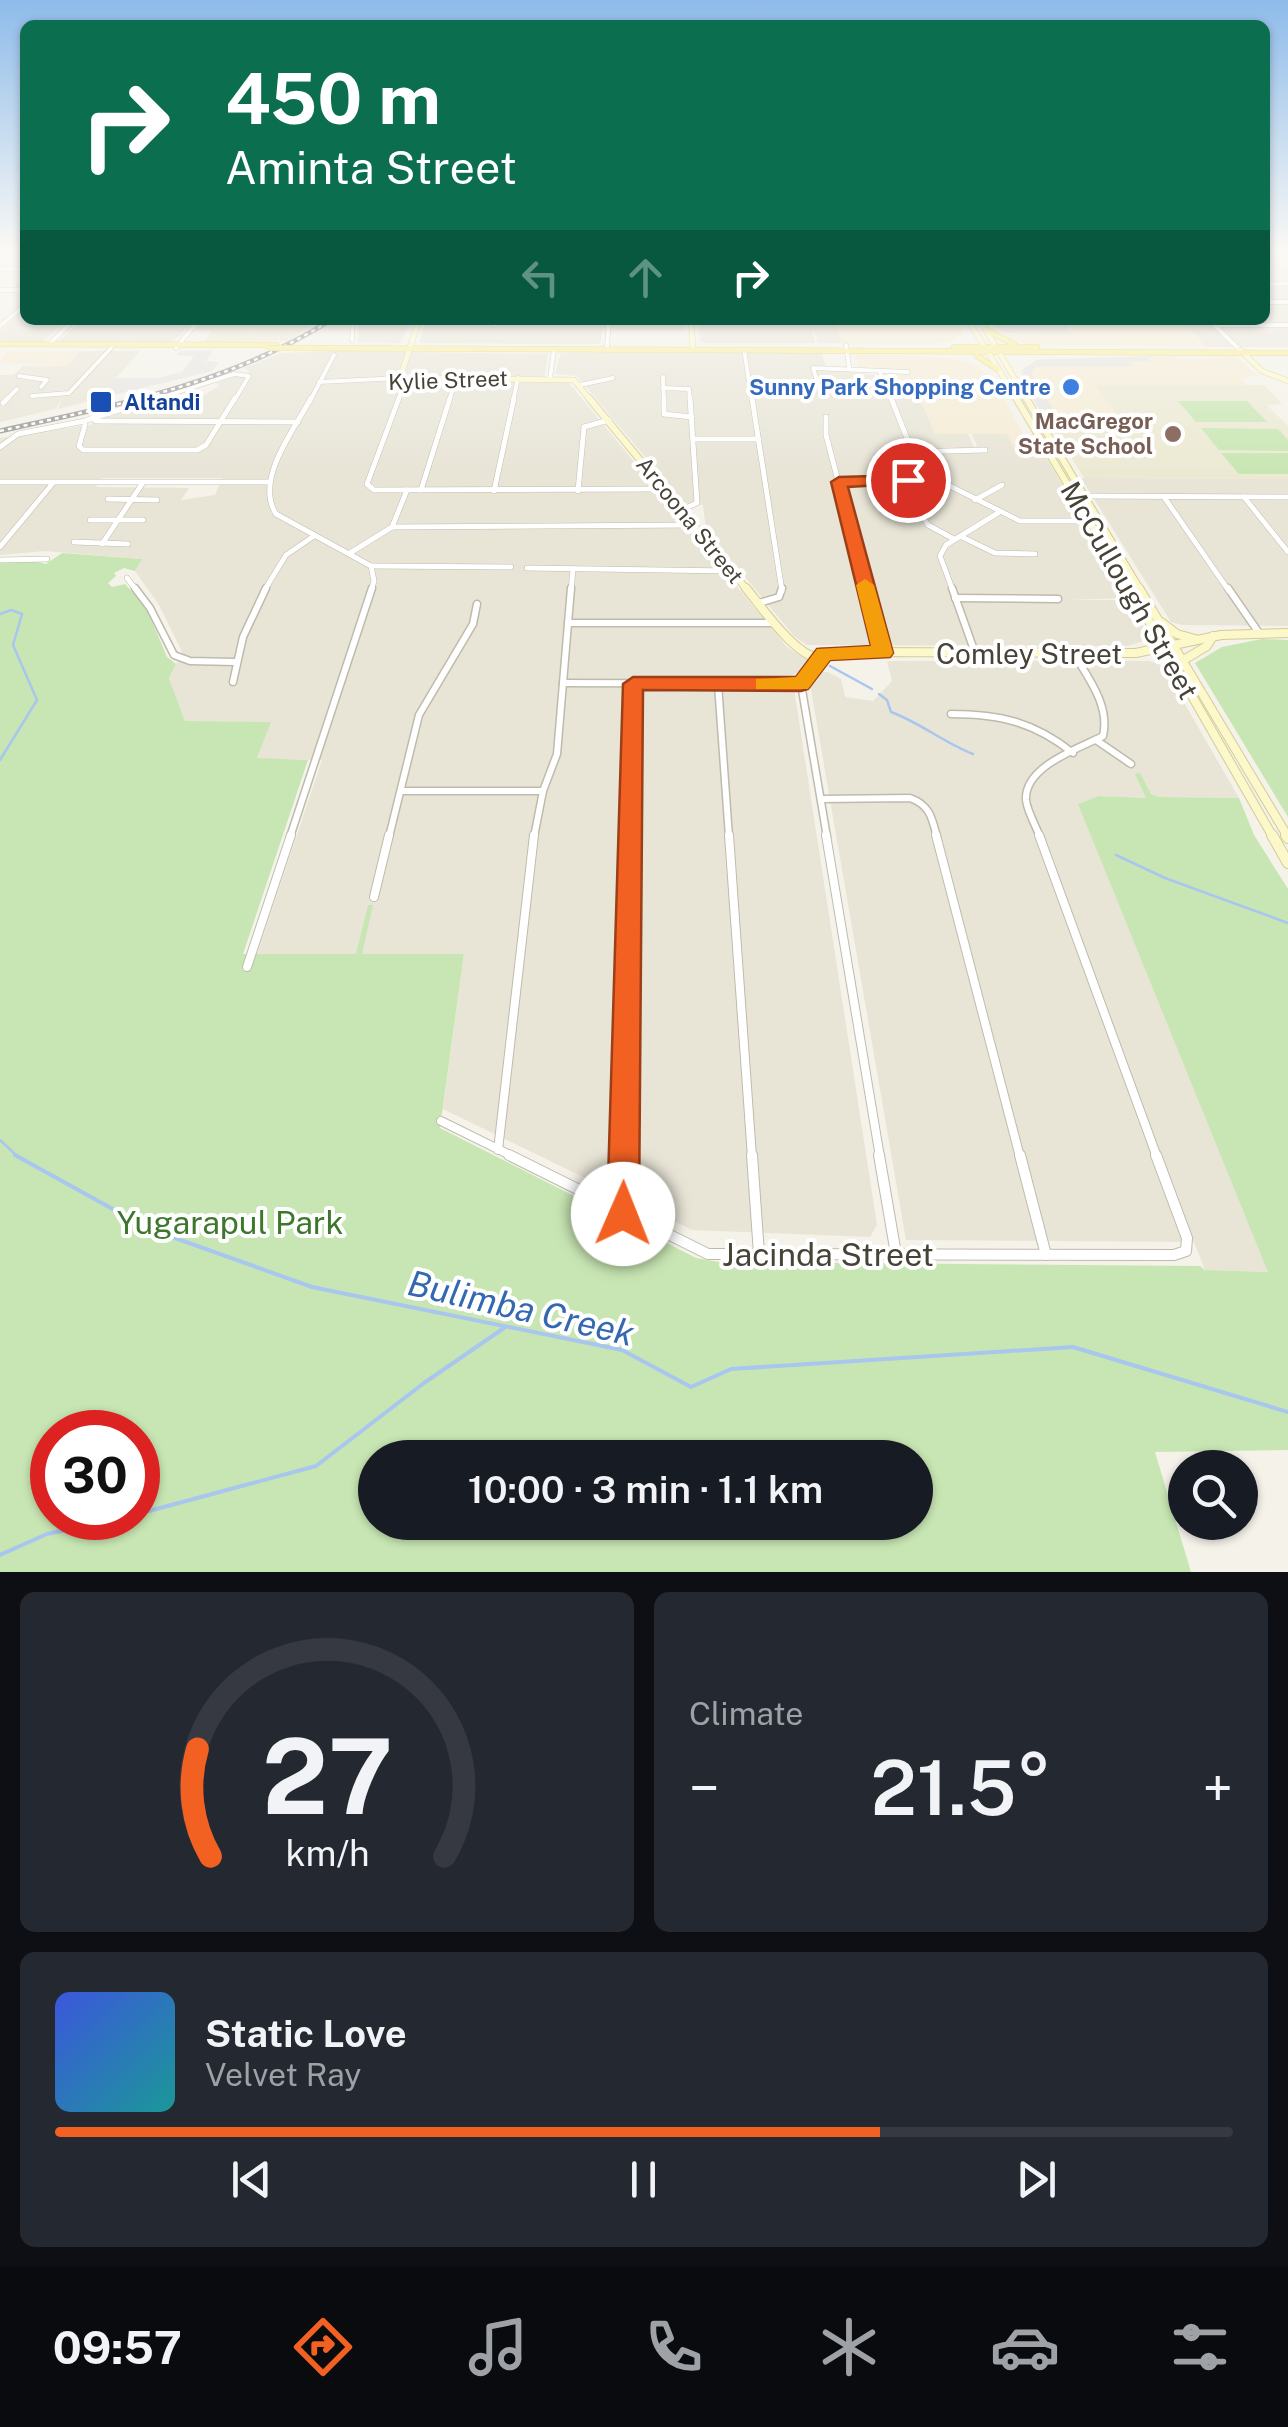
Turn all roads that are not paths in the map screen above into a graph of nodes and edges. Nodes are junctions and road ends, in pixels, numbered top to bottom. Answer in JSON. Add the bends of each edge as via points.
{"nodes":[{"id":1,"x":67,"y":326,"type":"edge"},
{"id":2,"x":194,"y":326,"type":"edge"},
{"id":3,"x":353,"y":326,"type":"edge"},
{"id":4,"x":417,"y":326,"type":"edge"},
{"id":5,"x":609,"y":326,"type":"edge"},
{"id":6,"x":691,"y":326,"type":"edge"},
{"id":7,"x":972,"y":326,"type":"edge"},
{"id":8,"x":984,"y":326,"type":"edge"},
{"id":9,"x":1216,"y":326,"type":"edge"},
{"id":10,"x":985,"y":329,"type":"junction"},
{"id":11,"x":978,"y":337,"type":"junction"},
{"id":12,"x":352,"y":340,"type":"dead end"},
{"id":13,"x":49,"y":344,"type":"junction"},
{"id":14,"x":0,"y":346,"type":"edge"},
{"id":15,"x":178,"y":346,"type":"junction"},
{"id":16,"x":607,"y":346,"type":"junction"},
{"id":17,"x":295,"y":347,"type":"junction"},
{"id":18,"x":409,"y":347,"type":"junction"},
{"id":19,"x":693,"y":347,"type":"junction"},
{"id":20,"x":845,"y":347,"type":"junction"},
{"id":21,"x":932,"y":347,"type":"junction"},
{"id":22,"x":952,"y":347,"type":"junction"},
{"id":23,"x":1018,"y":347,"type":"junction"},
{"id":24,"x":111,"y":348,"type":"junction"},
{"id":25,"x":581,"y":348,"type":"junction"},
{"id":26,"x":394,"y":349,"type":"junction"},
{"id":27,"x":744,"y":349,"type":"junction"},
{"id":28,"x":554,"y":350,"type":"junction"},
{"id":29,"x":986,"y":350,"type":"junction"},
{"id":30,"x":998,"y":350,"type":"junction"},
{"id":31,"x":1241,"y":351,"type":"junction"},
{"id":32,"x":1288,"y":351,"type":"edge"},
{"id":33,"x":1068,"y":353,"type":"junction"},
{"id":34,"x":974,"y":354,"type":"junction"},
{"id":35,"x":1045,"y":354,"type":"junction"},
{"id":36,"x":334,"y":355,"type":"dead end"},
{"id":37,"x":405,"y":358,"type":"junction"},
{"id":38,"x":1006,"y":364,"type":"junction"},
{"id":39,"x":849,"y":367,"type":"junction"},
{"id":40,"x":997,"y":369,"type":"junction"},
{"id":41,"x":880,"y":372,"type":"junction"},
{"id":42,"x":908,"y":372,"type":"dead end"},
{"id":43,"x":19,"y":376,"type":"dead end"},
{"id":44,"x":663,"y":377,"type":"dead end"},
{"id":45,"x":457,"y":378,"type":"junction"},
{"id":46,"x":518,"y":378,"type":"junction"},
{"id":47,"x":550,"y":378,"type":"junction"},
{"id":48,"x":614,"y":378,"type":"dead end"},
{"id":49,"x":402,"y":381,"type":"junction"},
{"id":50,"x":1288,"y":381,"type":"edge"},
{"id":51,"x":319,"y":382,"type":"junction"},
{"id":52,"x":578,"y":383,"type":"junction"},
{"id":53,"x":41,"y":387,"type":"dead end"},
{"id":54,"x":819,"y":387,"type":"dead end"},
{"id":55,"x":664,"y":388,"type":"junction"},
{"id":56,"x":17,"y":389,"type":"dead end"},
{"id":57,"x":32,"y":396,"type":"dead end"},
{"id":58,"x":1,"y":400,"type":"edge"},
{"id":59,"x":692,"y":417,"type":"junction"},
{"id":60,"x":826,"y":417,"type":"dead end"},
{"id":61,"x":609,"y":420,"type":"junction"},
{"id":62,"x":89,"y":422,"type":"junction"},
{"id":63,"x":220,"y":422,"type":"junction"},
{"id":64,"x":298,"y":422,"type":"junction"},
{"id":65,"x":694,"y":439,"type":"junction"},
{"id":66,"x":760,"y":439,"type":"junction"},
{"id":67,"x":0,"y":447,"type":"edge"},
{"id":68,"x":985,"y":450,"type":"dead end"},
{"id":69,"x":911,"y":452,"type":"junction"},
{"id":70,"x":924,"y":474,"type":"junction"},
{"id":71,"x":0,"y":482,"type":"edge"},
{"id":72,"x":54,"y":482,"type":"junction"},
{"id":73,"x":270,"y":482,"type":"junction"},
{"id":74,"x":839,"y":482,"type":"junction"},
{"id":75,"x":143,"y":483,"type":"junction"},
{"id":76,"x":1002,"y":485,"type":"dead end"},
{"id":77,"x":407,"y":490,"type":"junction"},
{"id":78,"x":420,"y":490,"type":"junction"},
{"id":79,"x":664,"y":490,"type":"junction"},
{"id":80,"x":494,"y":491,"type":"junction"},
{"id":81,"x":578,"y":491,"type":"junction"},
{"id":82,"x":1085,"y":496,"type":"junction"},
{"id":83,"x":1164,"y":496,"type":"junction"},
{"id":84,"x":1243,"y":496,"type":"junction"},
{"id":85,"x":1288,"y":496,"type":"edge"},
{"id":86,"x":108,"y":499,"type":"dead end"},
{"id":87,"x":132,"y":499,"type":"junction"},
{"id":88,"x":157,"y":500,"type":"dead end"},
{"id":89,"x":974,"y":500,"type":"junction"},
{"id":90,"x":681,"y":510,"type":"junction"},
{"id":91,"x":999,"y":513,"type":"junction"},
{"id":92,"x":921,"y":514,"type":"dead end"},
{"id":93,"x":90,"y":520,"type":"dead end"},
{"id":94,"x":120,"y":520,"type":"junction"},
{"id":95,"x":144,"y":520,"type":"dead end"},
{"id":96,"x":1096,"y":521,"type":"junction"},
{"id":97,"x":693,"y":526,"type":"junction"},
{"id":98,"x":392,"y":527,"type":"junction"},
{"id":99,"x":315,"y":535,"type":"junction"},
{"id":100,"x":957,"y":538,"type":"junction"},
{"id":101,"x":74,"y":542,"type":"dead end"},
{"id":102,"x":102,"y":544,"type":"junction"},
{"id":103,"x":128,"y":544,"type":"dead end"},
{"id":104,"x":0,"y":547,"type":"edge"},
{"id":105,"x":1288,"y":552,"type":"edge"},
{"id":106,"x":349,"y":554,"type":"junction"},
{"id":107,"x":1035,"y":554,"type":"dead end"},
{"id":108,"x":47,"y":558,"type":"dead end"},
{"id":109,"x":0,"y":560,"type":"edge"},
{"id":110,"x":371,"y":566,"type":"junction"},
{"id":111,"x":510,"y":567,"type":"dead end"},
{"id":112,"x":527,"y":568,"type":"dead end"},
{"id":113,"x":572,"y":569,"type":"junction"},
{"id":114,"x":732,"y":570,"type":"junction"},
{"id":115,"x":127,"y":578,"type":"dead end"},
{"id":116,"x":956,"y":598,"type":"junction"},
{"id":117,"x":1058,"y":599,"type":"dead end"},
{"id":118,"x":759,"y":603,"type":"junction"},
{"id":119,"x":478,"y":604,"type":"dead end"},
{"id":120,"x":1156,"y":617,"type":"junction"},
{"id":121,"x":568,"y":623,"type":"junction"},
{"id":122,"x":775,"y":623,"type":"junction"},
{"id":123,"x":1259,"y":633,"type":"junction"},
{"id":124,"x":1288,"y":633,"type":"edge"},
{"id":125,"x":1214,"y":636,"type":"junction"},
{"id":126,"x":1198,"y":640,"type":"junction"},
{"id":127,"x":1168,"y":647,"type":"junction"},
{"id":128,"x":974,"y":650,"type":"junction"},
{"id":129,"x":1147,"y":652,"type":"junction"},
{"id":130,"x":883,"y":653,"type":"junction"},
{"id":131,"x":1074,"y":654,"type":"junction"},
{"id":132,"x":817,"y":655,"type":"junction"},
{"id":133,"x":235,"y":662,"type":"junction"},
{"id":134,"x":1182,"y":662,"type":"junction"},
{"id":135,"x":1178,"y":672,"type":"junction"},
{"id":136,"x":234,"y":682,"type":"dead end"},
{"id":137,"x":563,"y":683,"type":"junction"},
{"id":138,"x":633,"y":684,"type":"junction"},
{"id":139,"x":718,"y":684,"type":"junction"},
{"id":140,"x":801,"y":684,"type":"junction"},
{"id":141,"x":951,"y":714,"type":"dead end"},
{"id":142,"x":1096,"y":740,"type":"junction"},
{"id":143,"x":1074,"y":753,"type":"junction"},
{"id":144,"x":1131,"y":764,"type":"dead end"},
{"id":145,"x":402,"y":790,"type":"junction"},
{"id":146,"x":543,"y":791,"type":"junction"},
{"id":147,"x":820,"y":798,"type":"junction"},
{"id":148,"x":1288,"y":838,"type":"edge"},
{"id":149,"x":1288,"y":863,"type":"edge"},
{"id":150,"x":374,"y":898,"type":"dead end"},
{"id":151,"x":247,"y":967,"type":"dead end"},
{"id":152,"x":441,"y":1121,"type":"dead end"},
{"id":153,"x":498,"y":1150,"type":"junction"},
{"id":154,"x":623,"y":1214,"type":"junction"},
{"id":155,"x":759,"y":1254,"type":"junction"},
{"id":156,"x":896,"y":1254,"type":"junction"},
{"id":157,"x":1046,"y":1255,"type":"junction"}],
"edges":[{"from":1,"to":13,"type":"street"},
{"from":2,"to":15,"type":"street"},
{"from":3,"to":12,"type":"street"},
{"from":4,"to":18,"type":"main road"},
{"from":5,"to":16,"type":"street"},
{"from":6,"to":19,"type":"main road"},
{"from":7,"to":11,"type":"main road","name":"McCullough Street"},
{"from":8,"to":10,"type":"main road","name":"McCullough Street"},
{"from":9,"to":31,"type":"street"},
{"from":10,"to":23,"type":"main road"},
{"from":10,"to":30,"type":"main road","name":"McCullough Street"},
{"from":11,"to":22,"type":"main road"},
{"from":11,"to":29,"type":"main road","name":"McCullough Street"},
{"from":13,"to":14,"type":"main road"},
{"from":13,"to":15,"type":"main road"},
{"from":14,"to":24,"type":"main road"},
{"from":15,"to":17,"type":"main road","bridge":true},
{"from":15,"to":17,"type":"main road","bridge":true},
{"from":15,"to":24,"type":"main road"},
{"from":16,"to":19,"type":"main road"},
{"from":16,"to":25,"type":"main road"},
{"from":17,"to":18,"type":"main road"},
{"from":17,"to":26,"type":"main road"},
{"from":18,"to":25,"type":"main road"},
{"from":18,"to":26,"type":"main road"},
{"from":18,"to":28,"type":"main road"},
{"from":18,"to":37,"type":"main road"},
{"from":19,"to":20,"type":"main road"},
{"from":19,"to":25,"type":"main road"},
{"from":19,"to":27,"type":"main road"},
{"from":20,"to":21,"type":"main road"},
{"from":20,"to":27,"type":"main road"},
{"from":20,"to":34,"type":"main road"},
{"from":20,"to":39,"type":"street"},
{"from":21,"to":22,"type":"main road"},
{"from":21,"to":29,"type":"main road"},
{"from":22,"to":29,"type":"main road"},
{"from":23,"to":30,"type":"main road"},
{"from":23,"to":31,"type":"main road"},
{"from":24,"to":57,"type":"street","via":[[67,394]]},
{"from":25,"to":28,"type":"main road"},
{"from":26,"to":37,"type":"main road"},
{"from":27,"to":66,"type":"street"},
{"from":28,"to":47,"type":"street"},
{"from":29,"to":30,"type":"main road"},
{"from":29,"to":34,"type":"main road"},
{"from":29,"to":40,"type":"main road","name":"McCullough Street"},
{"from":30,"to":33,"type":"main road"},
{"from":30,"to":35,"type":"main road"},
{"from":30,"to":38,"type":"main road","name":"McCullough Street"},
{"from":31,"to":32,"type":"main road"},
{"from":31,"to":33,"type":"main road"},
{"from":31,"to":50,"type":"main road","via":[[1260,370]]},
{"from":33,"to":35,"type":"main road"},
{"from":34,"to":40,"type":"main road"},
{"from":35,"to":38,"type":"main road"},
{"from":36,"to":51,"type":"street"},
{"from":37,"to":49,"type":"main road"},
{"from":38,"to":82,"type":"main road","name":"McCullough Street"},
{"from":39,"to":41,"type":"street"},
{"from":39,"to":54,"type":"street","via":[[810,370]]},
{"from":40,"to":96,"type":"main road","name":"McCullough Street"},
{"from":41,"to":42,"type":"street"},
{"from":41,"to":69,"type":"street"},
{"from":43,"to":53,"type":"street","via":[[47,380]]},
{"from":44,"to":55,"type":"street"},
{"from":45,"to":46,"type":"main road","name":"Kylie Street"},
{"from":45,"to":49,"type":"main road","name":"Kylie Street"},
{"from":45,"to":78,"type":"street"},
{"from":46,"to":47,"type":"main road","name":"Kylie Street"},
{"from":46,"to":80,"type":"street"},
{"from":47,"to":52,"type":"main road","name":"Kylie Street"},
{"from":48,"to":52,"type":"street"},
{"from":49,"to":51,"type":"street","name":"Kylie Street"},
{"from":49,"to":77,"type":"street","via":[[367,488]]},
{"from":51,"to":64,"type":"street"},
{"from":52,"to":61,"type":"main road","name":"Arcoona Street"},
{"from":55,"to":59,"type":"street","via":[[689,389]]},
{"from":55,"to":59,"type":"street","via":[[664,414]]},
{"from":56,"to":58,"type":"street"},
{"from":59,"to":65,"type":"street"},
{"from":60,"to":74,"type":"street"},
{"from":61,"to":79,"type":"main road","name":"Arcoona Street"},
{"from":61,"to":81,"type":"street","via":[[584,427]]},
{"from":62,"to":63,"type":"street"},
{"from":62,"to":63,"type":"street","via":[[79,446],[84,450],[192,451],[206,446]]},
{"from":62,"to":63,"type":"street","via":[[244,373],[250,377]]},
{"from":62,"to":67,"type":"street","via":[[21,433]]},
{"from":63,"to":64,"type":"street"},
{"from":64,"to":73,"type":"street"},
{"from":65,"to":66,"type":"street"},
{"from":65,"to":90,"type":"street","via":[[697,502]]},
{"from":66,"to":118,"type":"street","via":[[782,592]]},
{"from":68,"to":69,"type":"street"},
{"from":69,"to":70,"type":"street"},
{"from":70,"to":74,"type":"street","via":[[896,482]]},
{"from":70,"to":89,"type":"street"},
{"from":71,"to":72,"type":"street"},
{"from":72,"to":75,"type":"street"},
{"from":72,"to":104,"type":"street"},
{"from":73,"to":75,"type":"street"},
{"from":73,"to":99,"type":"street","via":[[273,511]]},
{"from":74,"to":130,"type":"street"},
{"from":75,"to":87,"type":"street"},
{"from":76,"to":89,"type":"street"},
{"from":77,"to":78,"type":"street"},
{"from":77,"to":98,"type":"street"},
{"from":78,"to":80,"type":"street"},
{"from":79,"to":81,"type":"street"},
{"from":79,"to":90,"type":"main road","name":"Arcoona Street"},
{"from":80,"to":81,"type":"street"},
{"from":82,"to":83,"type":"street"},
{"from":82,"to":96,"type":"main road","name":"McCullough Street"},
{"from":83,"to":84,"type":"street"},
{"from":83,"to":123,"type":"street"},
{"from":84,"to":85,"type":"street"},
{"from":84,"to":105,"type":"street"},
{"from":86,"to":87,"type":"street"},
{"from":87,"to":88,"type":"street"},
{"from":87,"to":94,"type":"street"},
{"from":89,"to":91,"type":"street"},
{"from":90,"to":97,"type":"main road","name":"Arcoona Street"},
{"from":91,"to":96,"type":"street","via":[[1020,520]]},
{"from":91,"to":100,"type":"street"},
{"from":92,"to":100,"type":"street","via":[[928,525]]},
{"from":93,"to":94,"type":"street"},
{"from":94,"to":95,"type":"street"},
{"from":94,"to":102,"type":"street"},
{"from":96,"to":120,"type":"main road","name":"McCullough Street"},
{"from":96,"to":127,"type":"main road","name":"McCullough Street"},
{"from":97,"to":98,"type":"street"},
{"from":97,"to":114,"type":"main road","name":"Arcoona Street"},
{"from":98,"to":106,"type":"street"},
{"from":99,"to":106,"type":"street"},
{"from":99,"to":133,"type":"street","via":[[283,558]]},
{"from":100,"to":107,"type":"street","via":[[995,553]]},
{"from":100,"to":116,"type":"street","via":[[940,556]]},
{"from":101,"to":102,"type":"street"},
{"from":102,"to":103,"type":"street"},
{"from":106,"to":110,"type":"street"},
{"from":108,"to":109,"type":"street"},
{"from":110,"to":111,"type":"street"},
{"from":110,"to":151,"type":"street","via":[[374,582]]},
{"from":112,"to":113,"type":"street"},
{"from":113,"to":114,"type":"street"},
{"from":113,"to":121,"type":"street"},
{"from":114,"to":118,"type":"main road","name":"Arcoona Street"},
{"from":115,"to":133,"type":"street","via":[[174,655],[190,662]]},
{"from":116,"to":117,"type":"street"},
{"from":116,"to":128,"type":"street"},
{"from":118,"to":122,"type":"main road","name":"Arcoona Street"},
{"from":119,"to":145,"type":"street","via":[[473,624],[422,705]]},
{"from":120,"to":126,"type":"main road"},
{"from":120,"to":127,"type":"main road","name":"McCullough Street"},
{"from":121,"to":122,"type":"street"},
{"from":121,"to":137,"type":"street"},
{"from":122,"to":132,"type":"main road","name":"Arcoona Street","via":[[789,640]]},
{"from":123,"to":124,"type":"main road"},
{"from":123,"to":125,"type":"main road"},
{"from":125,"to":126,"type":"main road"},
{"from":125,"to":134,"type":"main road"},
{"from":126,"to":127,"type":"main road","name":"Comley Street"},
{"from":127,"to":129,"type":"main road","name":"Comley Street"},
{"from":127,"to":134,"type":"main road","name":"McCullough Street"},
{"from":127,"to":135,"type":"main road","name":"McCullough Street"},
{"from":128,"to":130,"type":"main road","name":"Comley Street"},
{"from":128,"to":131,"type":"main road","name":"Comley Street"},
{"from":129,"to":131,"type":"main road","name":"Comley Street"},
{"from":129,"to":135,"type":"main road"},
{"from":130,"to":132,"type":"main road","name":"Comley Street"},
{"from":131,"to":142,"type":"street","via":[[1105,714],[1107,726]]},
{"from":132,"to":140,"type":"street"},
{"from":133,"to":136,"type":"street"},
{"from":134,"to":148,"type":"main road","name":"McCullough Street"},
{"from":135,"to":149,"type":"main road","name":"McCullough Street"},
{"from":137,"to":138,"type":"street"},
{"from":137,"to":146,"type":"street","via":[[557,754]]},
{"from":138,"to":139,"type":"street"},
{"from":138,"to":154,"type":"street"},
{"from":139,"to":140,"type":"street"},
{"from":139,"to":155,"type":"street"},
{"from":140,"to":147,"type":"street"},
{"from":141,"to":143,"type":"street","via":[[1015,716]]},
{"from":142,"to":143,"type":"street"},
{"from":142,"to":144,"type":"street"},
{"from":143,"to":157,"type":"street","name":"Jacinda Street","via":[[1032,779],[1026,800],[1188,1238],[1186,1251],[1174,1255]]},
{"from":145,"to":146,"type":"street"},
{"from":145,"to":150,"type":"street"},
{"from":146,"to":153,"type":"street"},
{"from":147,"to":156,"type":"street"},
{"from":147,"to":157,"type":"street","via":[[910,798],[930,812]]},
{"from":152,"to":153,"type":"street","name":"Jacinda Street"},
{"from":153,"to":154,"type":"street","name":"Jacinda Street"},
{"from":154,"to":155,"type":"street","name":"Jacinda Street","via":[[708,1254]]},
{"from":155,"to":156,"type":"street","name":"Jacinda Street"},
{"from":156,"to":157,"type":"street","name":"Jacinda Street"}]}
